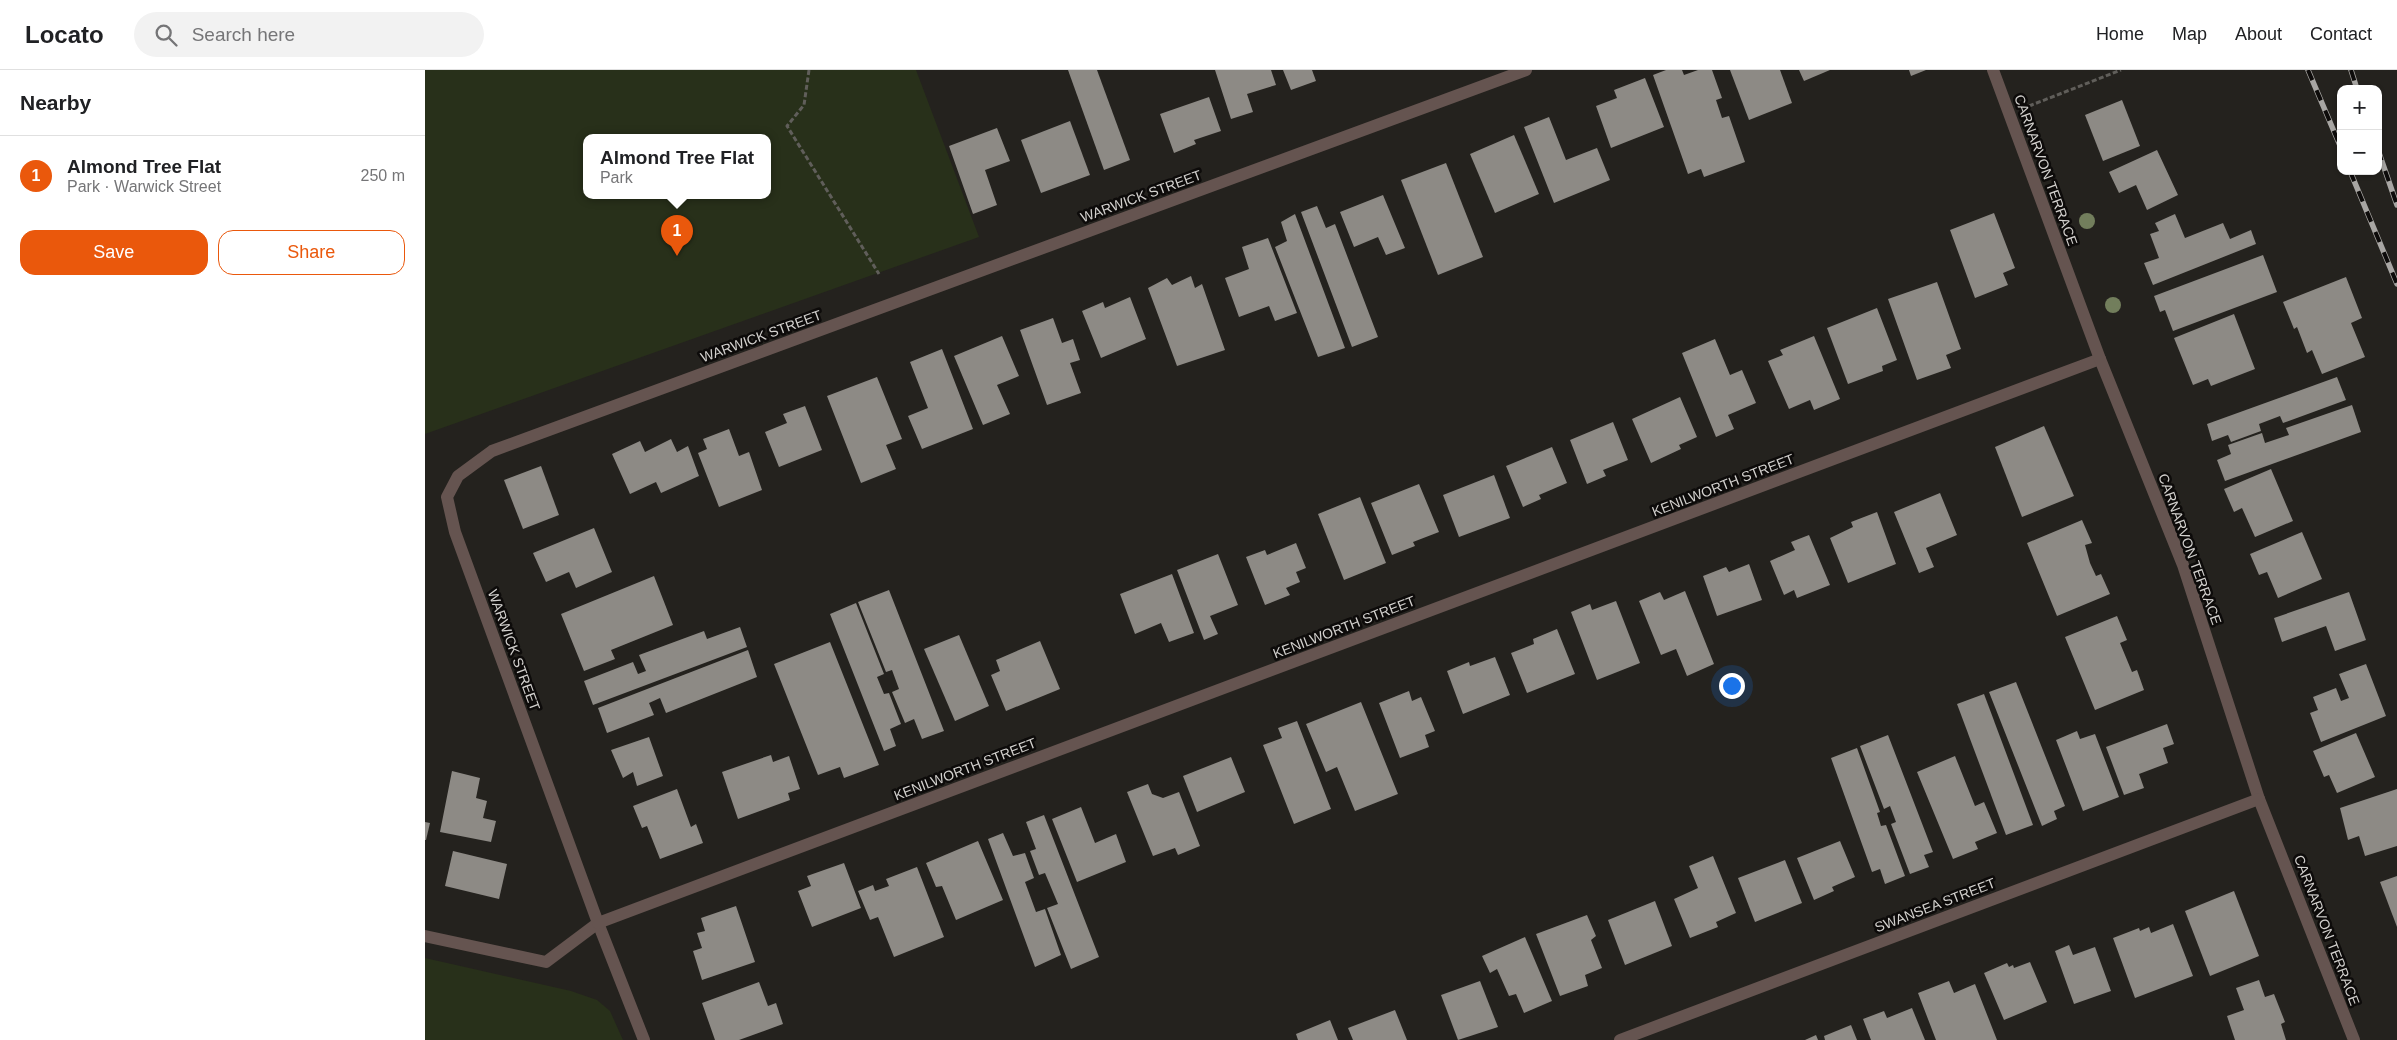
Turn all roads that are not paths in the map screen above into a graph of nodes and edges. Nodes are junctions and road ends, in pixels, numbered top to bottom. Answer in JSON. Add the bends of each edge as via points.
{"nodes":[{"id":1,"x":1526,"y":70,"type":"edge"},
{"id":2,"x":1993,"y":70,"type":"edge"},
{"id":3,"x":2100,"y":359,"type":"junction"},
{"id":4,"x":2259,"y":799,"type":"junction"},
{"id":5,"x":598,"y":923,"type":"junction"},
{"id":6,"x":425,"y":936,"type":"edge"},
{"id":7,"x":644,"y":1040,"type":"edge"},
{"id":8,"x":1620,"y":1040,"type":"edge"},
{"id":9,"x":2354,"y":1040,"type":"edge"}],
"edges":[{"from":1,"to":5,"type":"street","name":"WARWICK STREET","via":[[493,451],[458,476],[447,497],[455,532]]},
{"from":2,"to":3,"type":"street","name":"CARNARVON TERRACE"},
{"from":3,"to":4,"type":"street","name":"CARNARVON TERRACE","via":[[2183,565]]},
{"from":3,"to":5,"type":"street","name":"KENILWORTH STREET"},
{"from":4,"to":8,"type":"street","name":"SWANSEA STREET"},
{"from":4,"to":9,"type":"street","name":"CARNARVON TERRACE"},
{"from":5,"to":6,"type":"street","name":"KENILWORTH STREET","via":[[546,962]]},
{"from":5,"to":7,"type":"street","name":"WARWICK STREET"}]}
